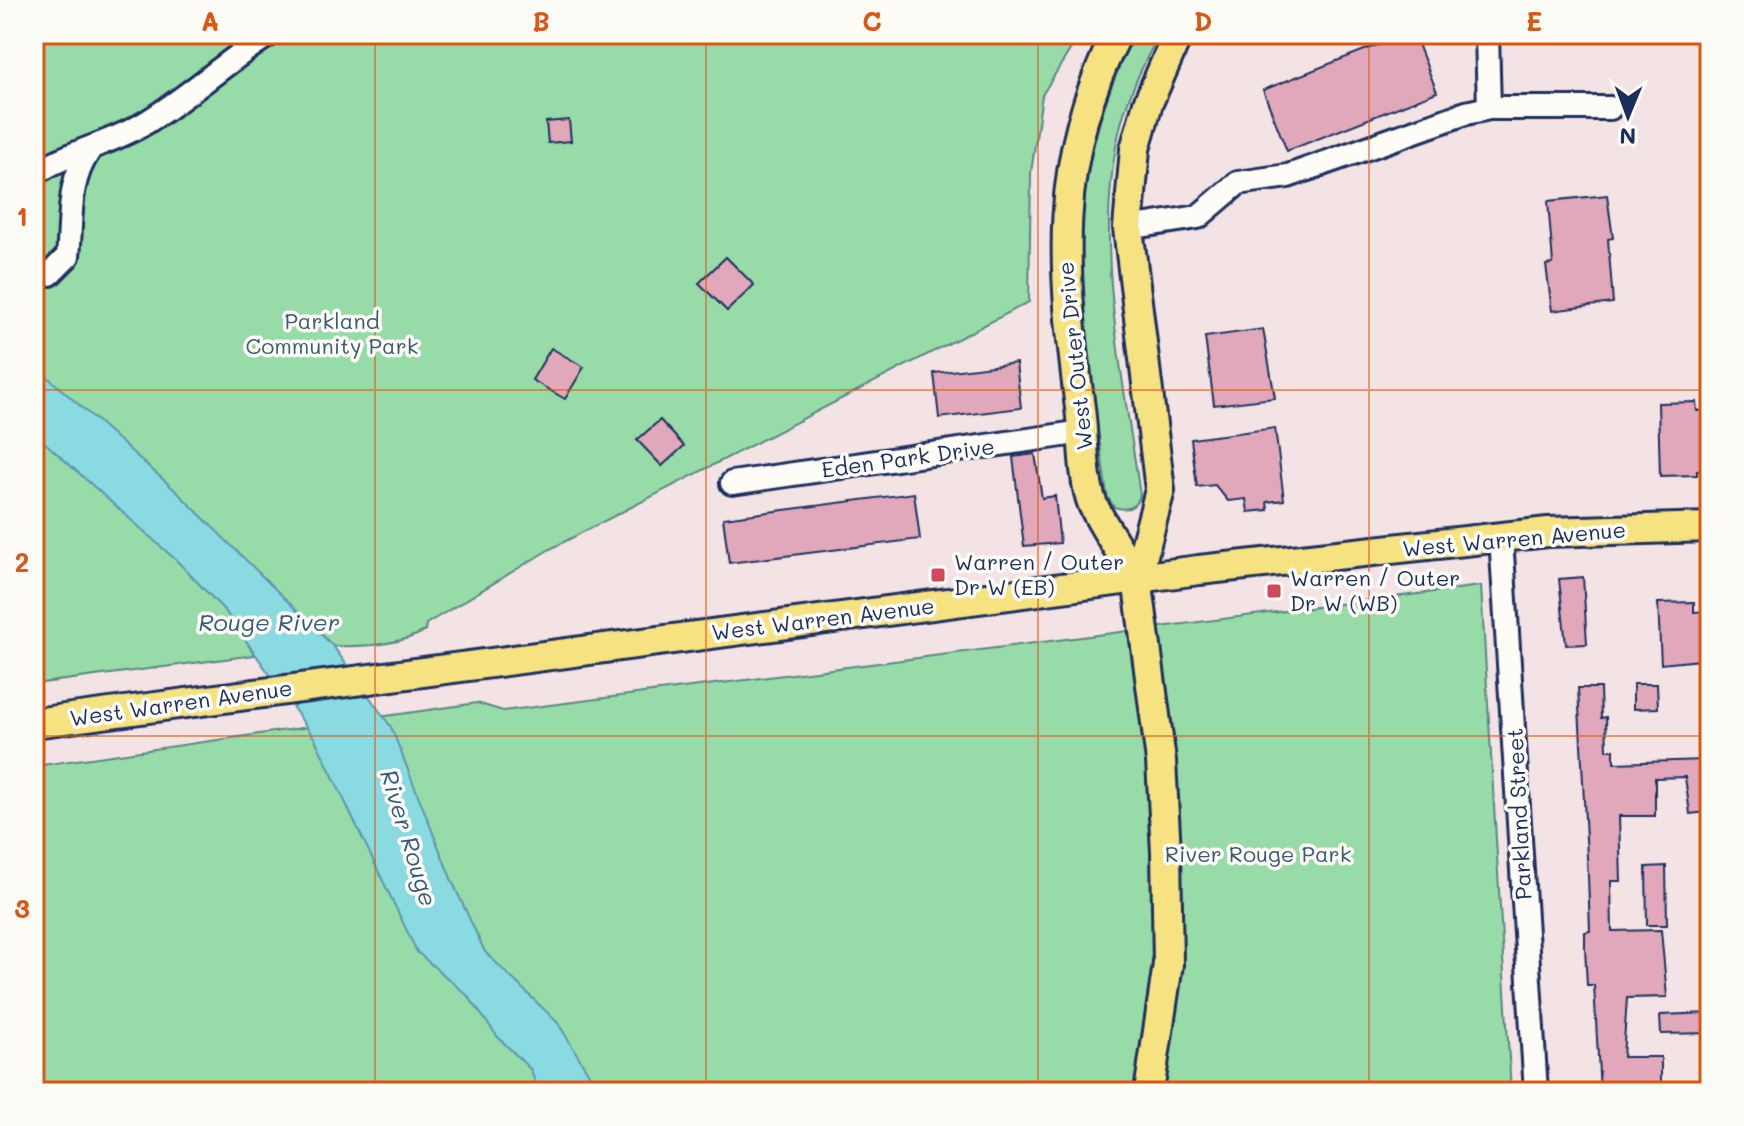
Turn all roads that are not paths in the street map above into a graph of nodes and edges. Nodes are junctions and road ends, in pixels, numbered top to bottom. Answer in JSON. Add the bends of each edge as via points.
{"nodes":[{"id":1,"x":270,"y":34,"type":"edge"},
{"id":2,"x":1117,"y":34,"type":"edge"},
{"id":3,"x":1178,"y":34,"type":"edge"},
{"id":4,"x":1487,"y":34,"type":"edge"},
{"id":5,"x":1489,"y":108,"type":"junction"},
{"id":6,"x":1610,"y":108,"type":"dead end"},
{"id":7,"x":89,"y":151,"type":"junction"},
{"id":8,"x":34,"y":174,"type":"edge"},
{"id":9,"x":1128,"y":228,"type":"junction"},
{"id":10,"x":34,"y":275,"type":"edge"},
{"id":11,"x":1083,"y":432,"type":"junction"},
{"id":12,"x":732,"y":483,"type":"dead end"},
{"id":13,"x":1153,"y":515,"type":"junction"},
{"id":14,"x":1102,"y":518,"type":"junction"},
{"id":15,"x":1710,"y":527,"type":"edge"},
{"id":16,"x":1501,"y":537,"type":"junction"},
{"id":17,"x":1137,"y":578,"type":"junction"},
{"id":18,"x":34,"y":723,"type":"edge"},
{"id":19,"x":1149,"y":1092,"type":"edge"},
{"id":20,"x":1536,"y":1092,"type":"edge"}],
"edges":[{"from":1,"to":7,"type":"street","via":[[224,62],[181,102]]},
{"from":2,"to":11,"type":"main road","name":"West Outer Drive","via":[[1091,93],[1067,197],[1066,295]]},
{"from":3,"to":9,"type":"main road","name":"West Outer Drive","via":[[1135,149]]},
{"from":4,"to":5,"type":"street"},
{"from":5,"to":6,"type":"street"},
{"from":5,"to":9,"type":"street","via":[[1288,176],[1238,183],[1198,217]]},
{"from":7,"to":8,"type":"street"},
{"from":7,"to":10,"type":"street","via":[[72,188],[68,256],[50,274]]},
{"from":9,"to":13,"type":"main road","name":"West Outer Drive","via":[[1160,490]]},
{"from":11,"to":12,"type":"street","name":"Eden Park Drive"},
{"from":11,"to":14,"type":"main road","name":"West Outer Drive","via":[[1092,503]]},
{"from":13,"to":14,"type":"main road"},
{"from":13,"to":17,"type":"main road","name":"West Outer Drive"},
{"from":14,"to":17,"type":"main road","name":"West Outer Drive"},
{"from":15,"to":16,"type":"main road","name":"West Warren Avenue"},
{"from":16,"to":17,"type":"main road","name":"West Warren Avenue"},
{"from":16,"to":20,"type":"street","name":"Parkland Street"},
{"from":17,"to":18,"type":"main road","name":"West Warren Avenue"},
{"from":17,"to":19,"type":"main road","name":"West Outer Drive","via":[[1161,761],[1166,852],[1168,964]]}]}
